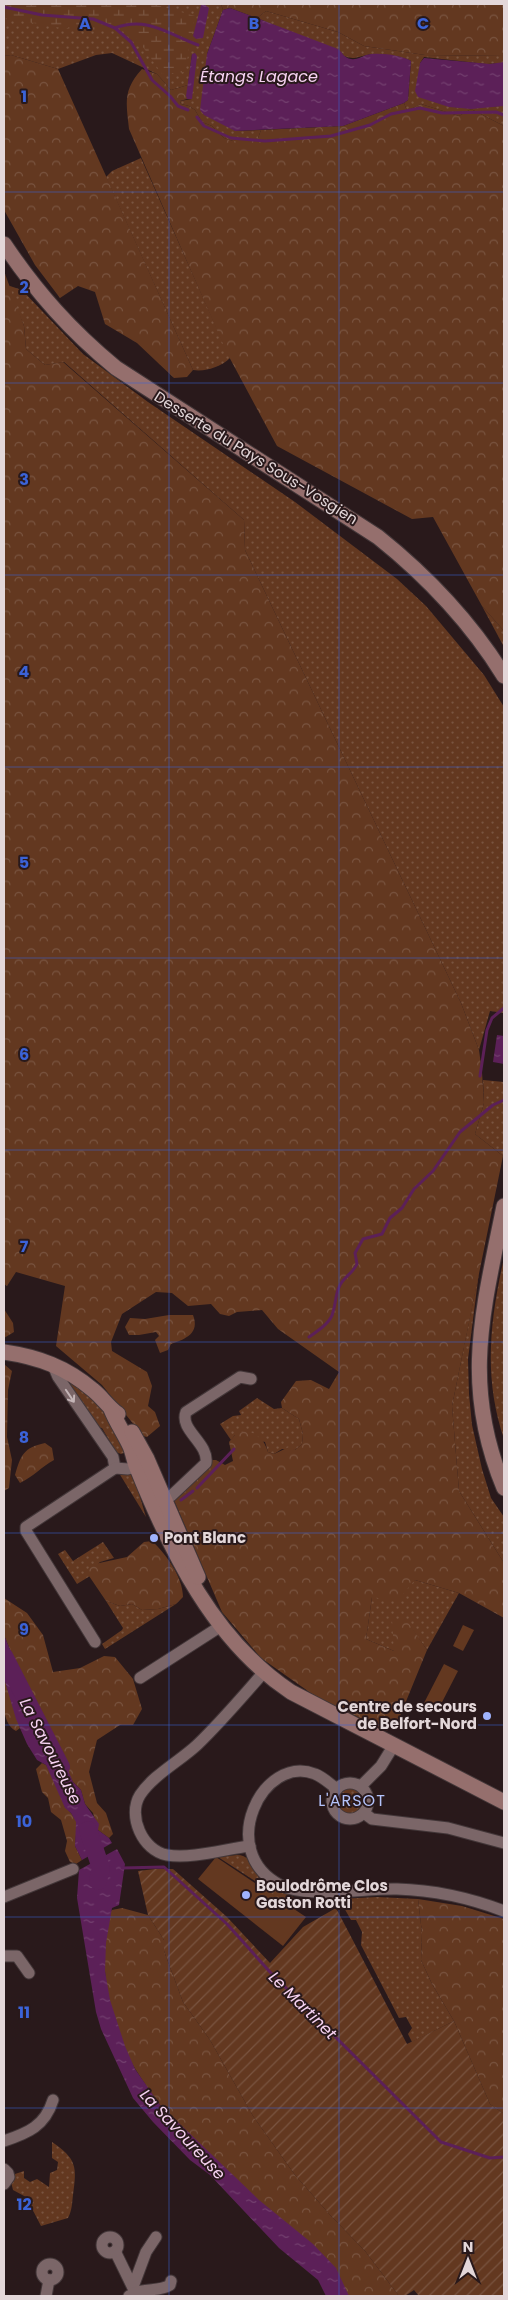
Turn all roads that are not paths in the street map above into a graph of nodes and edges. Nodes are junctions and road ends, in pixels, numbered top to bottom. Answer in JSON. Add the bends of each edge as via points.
{"nodes":[{"id":1,"x":4,"y":244,"type":"edge"},
{"id":2,"x":504,"y":676,"type":"edge"},
{"id":3,"x":504,"y":1206,"type":"edge"},
{"id":4,"x":5,"y":1352,"type":"edge"},
{"id":5,"x":52,"y":1363,"type":"junction"},
{"id":6,"x":250,"y":1378,"type":"dead end"},
{"id":7,"x":111,"y":1409,"type":"junction"},
{"id":8,"x":134,"y":1462,"type":"junction"},
{"id":9,"x":115,"y":1468,"type":"junction"},
{"id":10,"x":504,"y":1488,"type":"edge"},
{"id":11,"x":161,"y":1493,"type":"junction"},
{"id":12,"x":217,"y":1620,"type":"junction"},
{"id":13,"x":95,"y":1642,"type":"dead end"},
{"id":14,"x":264,"y":1672,"type":"junction"},
{"id":15,"x":140,"y":1678,"type":"dead end"},
{"id":16,"x":394,"y":1745,"type":"junction"},
{"id":17,"x":361,"y":1786,"type":"junction"},
{"id":18,"x":337,"y":1789,"type":"junction"},
{"id":19,"x":504,"y":1802,"type":"edge"},
{"id":20,"x":364,"y":1813,"type":"junction"},
{"id":21,"x":504,"y":1843,"type":"edge"},
{"id":22,"x":250,"y":1846,"type":"junction"},
{"id":23,"x":73,"y":1869,"type":"dead end"},
{"id":24,"x":4,"y":1897,"type":"edge"},
{"id":25,"x":504,"y":1911,"type":"edge"},
{"id":26,"x":4,"y":1956,"type":"edge"},
{"id":27,"x":29,"y":1972,"type":"dead end"},
{"id":28,"x":54,"y":2100,"type":"dead end"},
{"id":29,"x":4,"y":2141,"type":"edge"},
{"id":30,"x":4,"y":2169,"type":"edge"},
{"id":31,"x":4,"y":2184,"type":"edge"},
{"id":32,"x":156,"y":2237,"type":"dead end"},
{"id":33,"x":115,"y":2252,"type":"dead end"},
{"id":34,"x":49,"y":2280,"type":"dead end"},
{"id":35,"x":171,"y":2281,"type":"dead end"},
{"id":36,"x":132,"y":2292,"type":"edge"},
{"id":37,"x":46,"y":2296,"type":"edge"}],
"edges":[{"from":1,"to":2,"type":"main road","name":"Desserte du Pays Sous-Vosgien","via":[[54,312],[93,350],[378,537],[413,565],[468,622]]},
{"from":3,"to":10,"type":"main road","via":[[483,1312],[478,1371],[488,1444]]},
{"from":4,"to":5,"type":"main road"},
{"from":5,"to":7,"type":"main road","via":[[94,1391]]},
{"from":5,"to":9,"type":"street","one_way":true,"via":[[58,1377],[113,1457]]},
{"from":6,"to":11,"type":"street","via":[[240,1377],[186,1412],[186,1423],[207,1457],[202,1469],[171,1496]]},
{"from":7,"to":8,"type":"main road"},
{"from":7,"to":11,"type":"main road","via":[[131,1431]]},
{"from":8,"to":9,"type":"street","via":[[128,1470]]},
{"from":8,"to":11,"type":"street","via":[[141,1460]]},
{"from":8,"to":11,"type":"street","via":[[156,1498]]},
{"from":8,"to":12,"type":"main road","via":[[186,1572]]},
{"from":9,"to":13,"type":"street","via":[[26,1527]]},
{"from":11,"to":12,"type":"main road"},
{"from":12,"to":14,"type":"main road"},
{"from":12,"to":15,"type":"street"},
{"from":14,"to":16,"type":"main road","via":[[292,1692]]},
{"from":14,"to":22,"type":"street","via":[[197,1745],[146,1788],[136,1809],[140,1832],[160,1853],[177,1856]]},
{"from":16,"to":17,"type":"street","via":[[381,1766]]},
{"from":16,"to":19,"type":"main road"},
{"from":17,"to":18,"type":"street","via":[[351,1783]]},
{"from":17,"to":20,"type":"street","via":[[368,1796]]},
{"from":18,"to":20,"type":"street","via":[[332,1800],[336,1812],[353,1819]]},
{"from":18,"to":22,"type":"street","via":[[308,1772],[292,1773],[276,1781],[258,1799],[251,1812],[248,1822]]},
{"from":20,"to":21,"type":"street","via":[[372,1819],[448,1828]]},
{"from":22,"to":25,"type":"street","via":[[258,1865],[270,1878],[298,1891],[414,1890],[455,1896]]},
{"from":23,"to":24,"type":"street"},
{"from":26,"to":27,"type":"street","via":[[17,1956]]},
{"from":28,"to":29,"type":"street","via":[[32,2131]]},
{"from":30,"to":31,"type":"street","via":[[9,2177]]},
{"from":32,"to":36,"type":"street","via":[[146,2252]]},
{"from":33,"to":36,"type":"street"},
{"from":34,"to":37,"type":"street"},
{"from":35,"to":36,"type":"street","via":[[170,2286],[164,2288]]}]}
